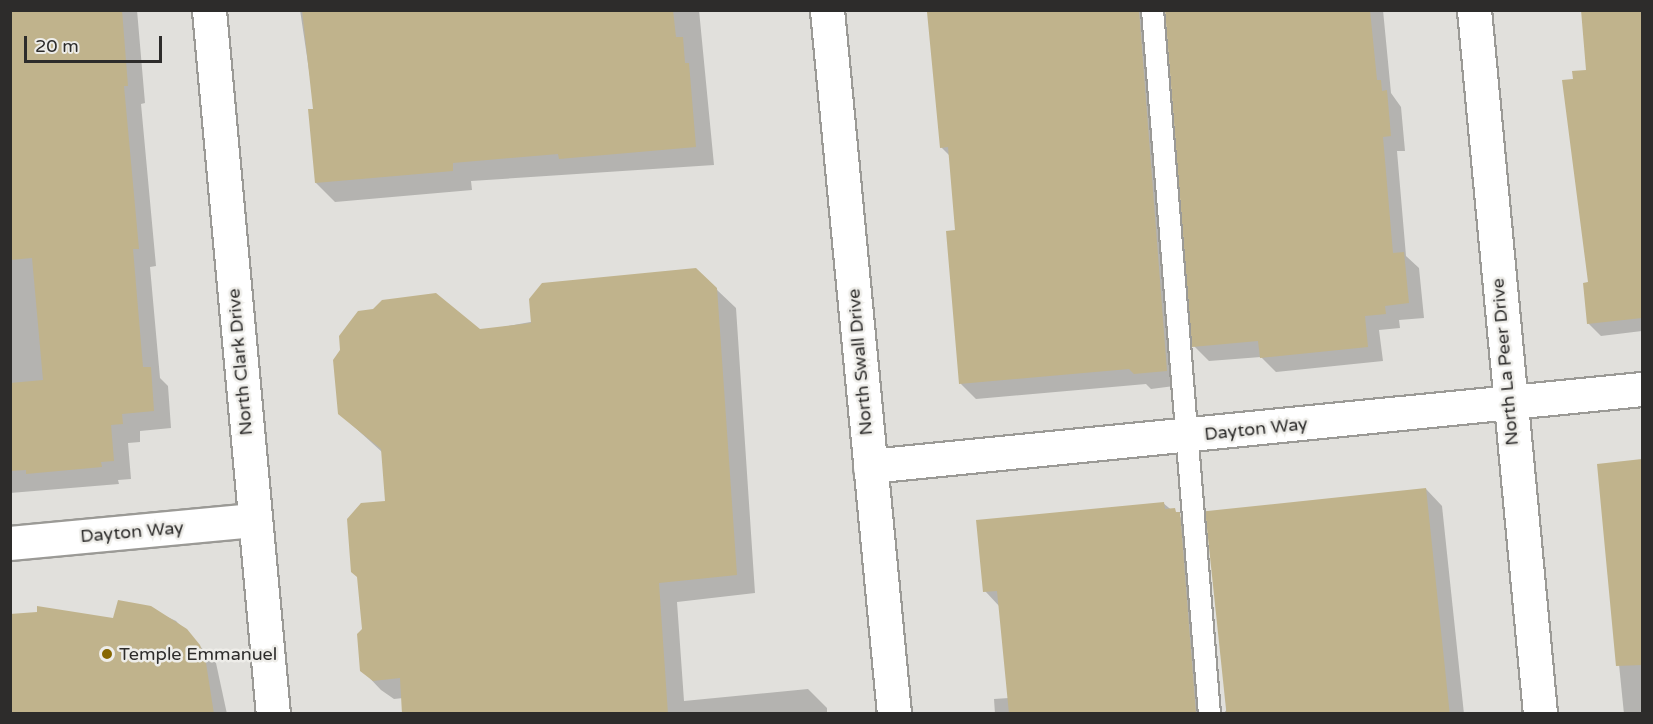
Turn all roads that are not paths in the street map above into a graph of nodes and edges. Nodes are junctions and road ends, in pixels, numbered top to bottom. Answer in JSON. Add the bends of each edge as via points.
{"nodes":[{"id":1,"x":209,"y":10,"type":"edge"},
{"id":2,"x":827,"y":10,"type":"edge"},
{"id":3,"x":1152,"y":10,"type":"edge"},
{"id":4,"x":1474,"y":10,"type":"edge"},
{"id":5,"x":1642,"y":389,"type":"edge"},
{"id":6,"x":1508,"y":403,"type":"junction"},
{"id":7,"x":1188,"y":436,"type":"junction"},
{"id":8,"x":870,"y":466,"type":"junction"},
{"id":9,"x":253,"y":520,"type":"junction"},
{"id":10,"x":10,"y":543,"type":"edge"},
{"id":11,"x":273,"y":714,"type":"edge"},
{"id":12,"x":894,"y":714,"type":"edge"},
{"id":13,"x":1209,"y":714,"type":"edge"},
{"id":14,"x":1540,"y":714,"type":"edge"}],
"edges":[{"from":1,"to":9,"type":"street","name":"North Clark Drive"},
{"from":2,"to":8,"type":"street","name":"North Swall Drive"},
{"from":3,"to":7,"type":"lane"},
{"from":4,"to":6,"type":"street","name":"North La Peer Drive"},
{"from":5,"to":6,"type":"street","name":"Dayton Way"},
{"from":6,"to":7,"type":"street","name":"Dayton Way"},
{"from":6,"to":14,"type":"street","name":"North La Peer Drive"},
{"from":7,"to":8,"type":"street","name":"Dayton Way"},
{"from":7,"to":13,"type":"lane"},
{"from":8,"to":12,"type":"street","name":"North Swall Drive"},
{"from":9,"to":10,"type":"street","name":"Dayton Way"},
{"from":9,"to":11,"type":"street","name":"North Clark Drive"}]}
